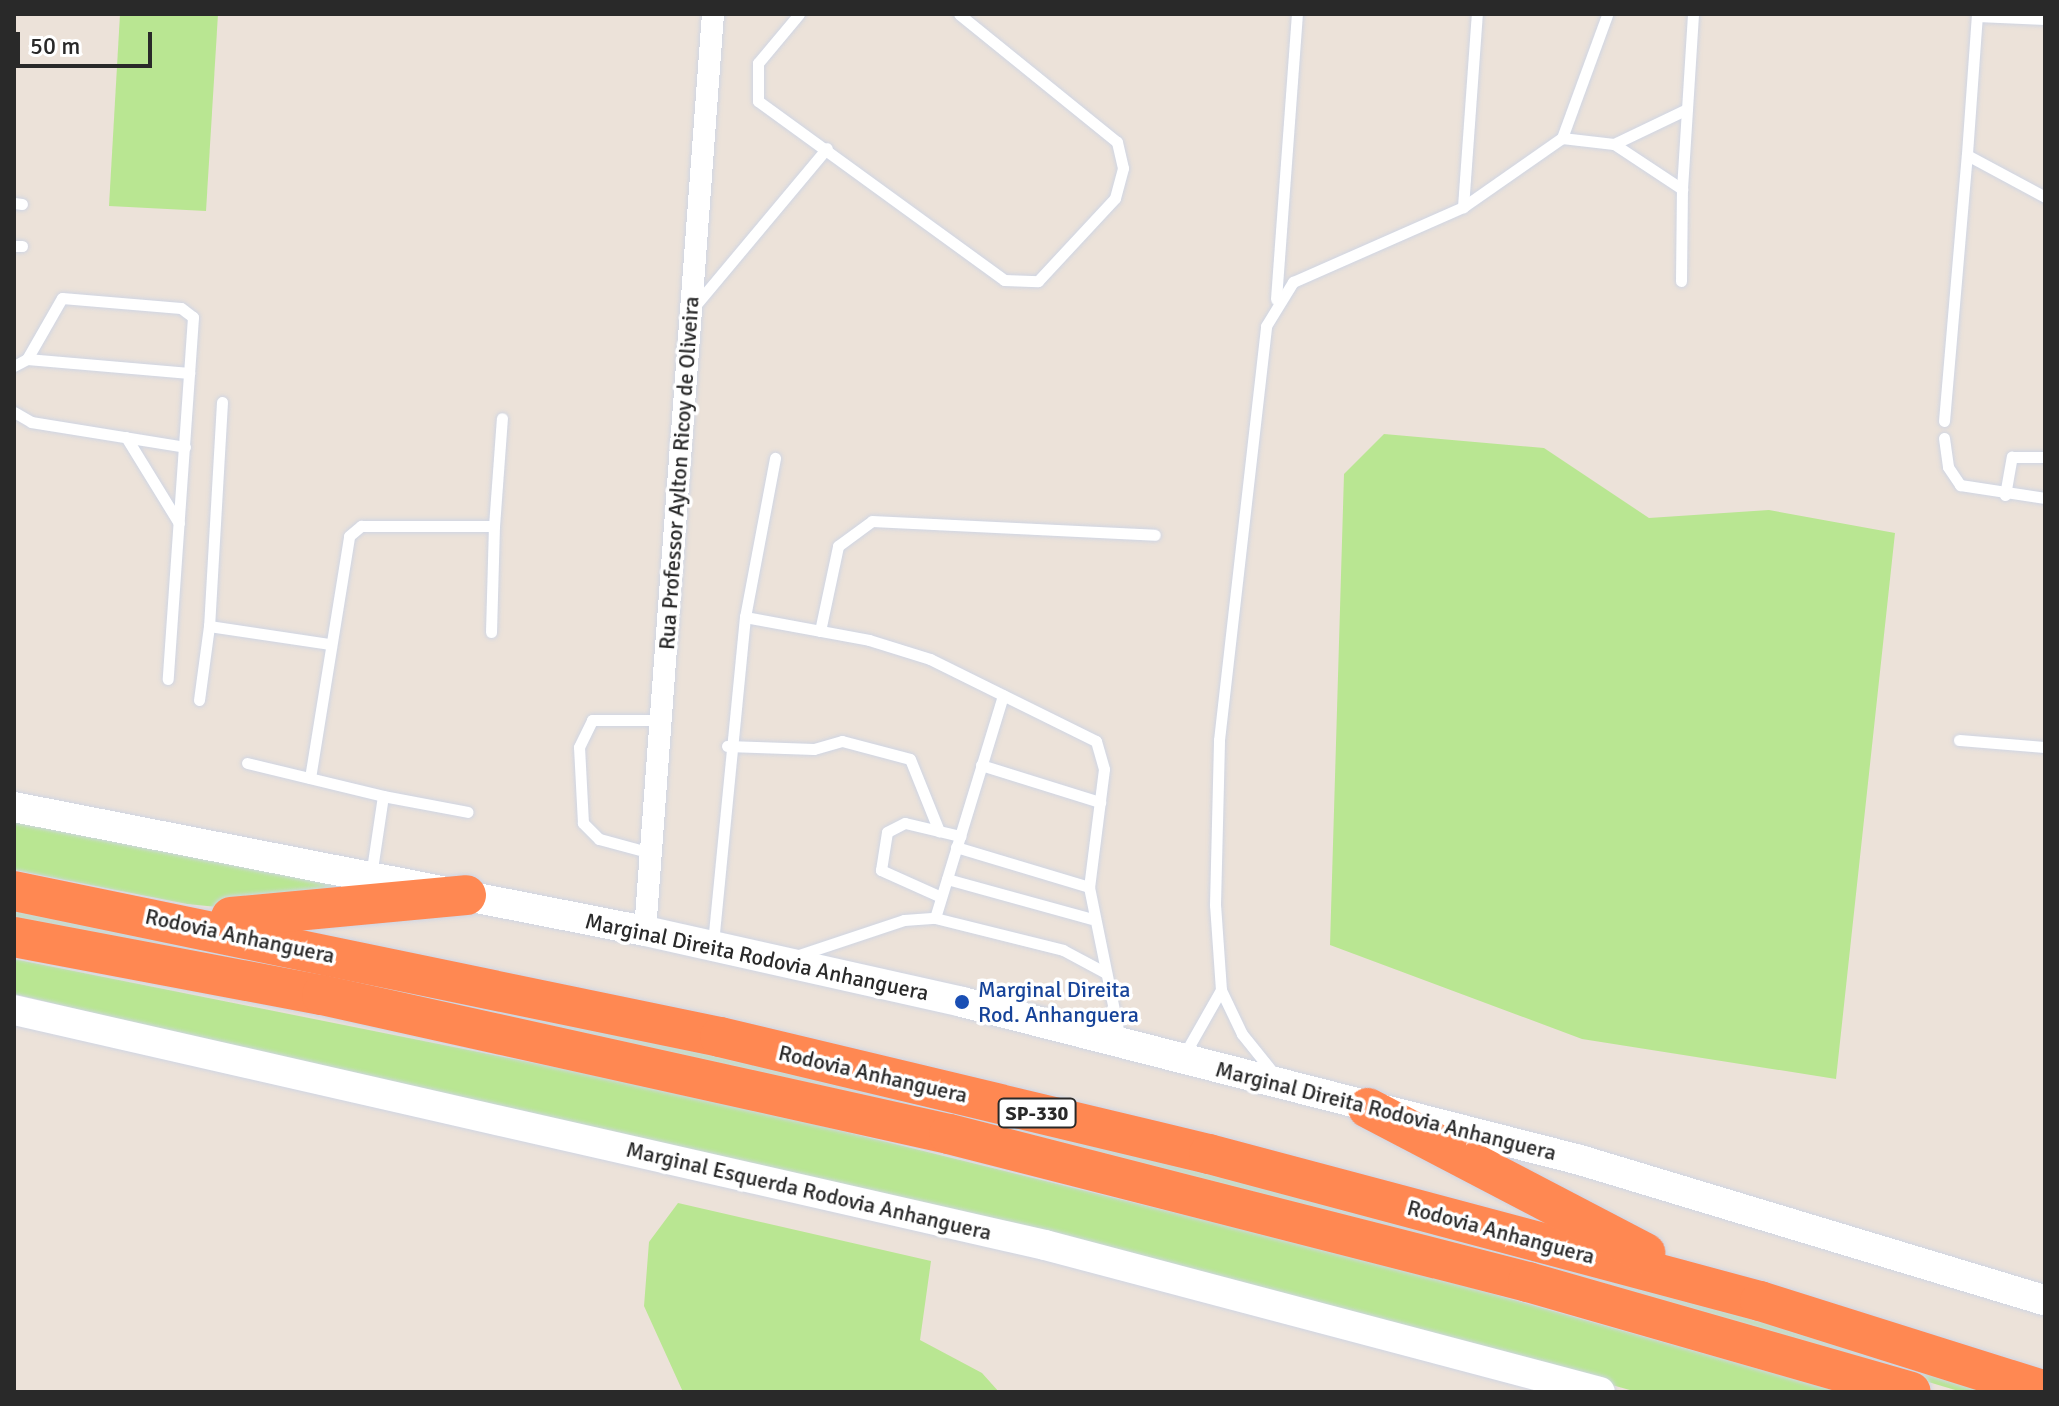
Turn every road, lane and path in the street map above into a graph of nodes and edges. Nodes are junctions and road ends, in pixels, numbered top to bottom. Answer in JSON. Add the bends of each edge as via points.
{"nodes":[{"id":1,"x":713,"y":14,"type":"edge"},
{"id":2,"x":799,"y":14,"type":"edge"},
{"id":3,"x":959,"y":14,"type":"edge"},
{"id":4,"x":1297,"y":14,"type":"edge"},
{"id":5,"x":1477,"y":14,"type":"edge"},
{"id":6,"x":1693,"y":14,"type":"edge"},
{"id":7,"x":1607,"y":15,"type":"edge"},
{"id":8,"x":1977,"y":15,"type":"edge"},
{"id":9,"x":2045,"y":19,"type":"edge"},
{"id":10,"x":1687,"y":109,"type":"junction"},
{"id":11,"x":1562,"y":138,"type":"junction"},
{"id":12,"x":1614,"y":144,"type":"junction"},
{"id":13,"x":827,"y":148,"type":"junction"},
{"id":14,"x":1967,"y":155,"type":"junction"},
{"id":15,"x":1682,"y":189,"type":"junction"},
{"id":16,"x":2045,"y":197,"type":"edge"},
{"id":17,"x":1463,"y":207,"type":"junction"},
{"id":18,"x":1681,"y":281,"type":"dead end"},
{"id":19,"x":1276,"y":300,"type":"junction"},
{"id":20,"x":691,"y":310,"type":"junction"},
{"id":21,"x":27,"y":359,"type":"junction"},
{"id":22,"x":14,"y":366,"type":"edge"},
{"id":23,"x":189,"y":373,"type":"junction"},
{"id":24,"x":222,"y":402,"type":"dead end"},
{"id":25,"x":14,"y":412,"type":"edge"},
{"id":26,"x":502,"y":418,"type":"dead end"},
{"id":27,"x":1944,"y":421,"type":"dead end"},
{"id":28,"x":126,"y":437,"type":"junction"},
{"id":29,"x":1944,"y":438,"type":"dead end"},
{"id":30,"x":185,"y":447,"type":"junction"},
{"id":31,"x":2045,"y":457,"type":"edge"},
{"id":32,"x":775,"y":458,"type":"dead end"},
{"id":33,"x":2005,"y":495,"type":"junction"},
{"id":34,"x":2045,"y":498,"type":"edge"},
{"id":35,"x":179,"y":523,"type":"junction"},
{"id":36,"x":494,"y":526,"type":"junction"},
{"id":37,"x":1155,"y":535,"type":"dead end"},
{"id":38,"x":745,"y":617,"type":"junction"},
{"id":39,"x":209,"y":626,"type":"junction"},
{"id":40,"x":820,"y":631,"type":"junction"},
{"id":41,"x":491,"y":632,"type":"dead end"},
{"id":42,"x":329,"y":644,"type":"junction"},
{"id":43,"x":168,"y":679,"type":"dead end"},
{"id":44,"x":1003,"y":695,"type":"junction"},
{"id":45,"x":199,"y":700,"type":"dead end"},
{"id":46,"x":661,"y":720,"type":"junction"},
{"id":47,"x":1959,"y":740,"type":"dead end"},
{"id":48,"x":727,"y":746,"type":"junction"},
{"id":49,"x":2045,"y":747,"type":"edge"},
{"id":50,"x":247,"y":763,"type":"dead end"},
{"id":51,"x":981,"y":765,"type":"junction"},
{"id":52,"x":310,"y":778,"type":"junction"},
{"id":53,"x":383,"y":796,"type":"junction"},
{"id":54,"x":1100,"y":802,"type":"junction"},
{"id":55,"x":14,"y":807,"type":"edge"},
{"id":56,"x":468,"y":812,"type":"dead end"},
{"id":57,"x":939,"y":831,"type":"junction"},
{"id":58,"x":958,"y":841,"type":"junction"},
{"id":59,"x":651,"y":853,"type":"junction"},
{"id":60,"x":371,"y":877,"type":"junction"},
{"id":61,"x":947,"y":879,"type":"junction"},
{"id":62,"x":1089,"y":887,"type":"junction"},
{"id":63,"x":14,"y":891,"type":"edge"},
{"id":64,"x":466,"y":895,"type":"junction"},
{"id":65,"x":941,"y":897,"type":"junction"},
{"id":66,"x":60,"y":899,"type":"junction"},
{"id":67,"x":935,"y":918,"type":"junction"},
{"id":68,"x":1092,"y":919,"type":"junction"},
{"id":69,"x":645,"y":931,"type":"junction"},
{"id":70,"x":14,"y":937,"type":"edge"},
{"id":71,"x":713,"y":945,"type":"junction"},
{"id":72,"x":781,"y":961,"type":"junction"},
{"id":73,"x":1106,"y":973,"type":"junction"},
{"id":74,"x":1221,"y":990,"type":"junction"},
{"id":75,"x":14,"y":1010,"type":"edge"},
{"id":76,"x":1121,"y":1043,"type":"junction"},
{"id":77,"x":1182,"y":1058,"type":"junction"},
{"id":78,"x":1283,"y":1085,"type":"junction"},
{"id":79,"x":1368,"y":1108,"type":"junction"},
{"id":80,"x":2045,"y":1300,"type":"edge"},
{"id":81,"x":1760,"y":1301,"type":"junction"},
{"id":82,"x":2045,"y":1391,"type":"edge"},
{"id":83,"x":1600,"y":1392,"type":"edge"},
{"id":84,"x":1911,"y":1392,"type":"edge"}],
"edges":[{"from":1,"to":20,"type":"street","name":"Rua Professor Aylton Ricoy de Oliveira"},
{"from":2,"to":13,"type":"lane","via":[[758,63],[753,84],[758,101]]},
{"from":3,"to":13,"type":"lane","via":[[1117,142],[1123,168],[1115,198],[1038,281],[1004,280]]},
{"from":4,"to":19,"type":"lane"},
{"from":5,"to":17,"type":"lane"},
{"from":6,"to":10,"type":"lane"},
{"from":7,"to":11,"type":"lane"},
{"from":8,"to":9,"type":"lane"},
{"from":8,"to":14,"type":"lane"},
{"from":10,"to":12,"type":"lane"},
{"from":10,"to":15,"type":"lane"},
{"from":11,"to":12,"type":"lane"},
{"from":11,"to":17,"type":"lane"},
{"from":12,"to":15,"type":"lane"},
{"from":13,"to":20,"type":"lane"},
{"from":14,"to":16,"type":"lane"},
{"from":14,"to":27,"type":"lane"},
{"from":15,"to":18,"type":"lane"},
{"from":17,"to":19,"type":"lane","via":[[1293,282]]},
{"from":19,"to":74,"type":"lane","via":[[1266,326],[1219,740],[1215,905]]},
{"from":20,"to":46,"type":"street","name":"Rua Professor Aylton Ricoy de Oliveira"},
{"from":21,"to":22,"type":"lane"},
{"from":21,"to":23,"type":"lane"},
{"from":21,"to":23,"type":"lane","via":[[62,298],[181,308],[193,317]]},
{"from":23,"to":30,"type":"lane"},
{"from":24,"to":39,"type":"lane"},
{"from":25,"to":28,"type":"lane"},
{"from":26,"to":36,"type":"lane"},
{"from":28,"to":30,"type":"lane"},
{"from":28,"to":35,"type":"lane"},
{"from":29,"to":33,"type":"lane","via":[[1948,467],[1960,485]]},
{"from":30,"to":35,"type":"lane"},
{"from":31,"to":33,"type":"lane","via":[[2012,457]]},
{"from":32,"to":38,"type":"lane"},
{"from":33,"to":34,"type":"lane"},
{"from":35,"to":43,"type":"lane"},
{"from":36,"to":41,"type":"lane"},
{"from":36,"to":42,"type":"lane","via":[[361,526],[341,555]]},
{"from":37,"to":40,"type":"lane","via":[[872,521],[838,546]]},
{"from":38,"to":40,"type":"lane"},
{"from":38,"to":48,"type":"lane"},
{"from":39,"to":42,"type":"lane"},
{"from":39,"to":45,"type":"lane"},
{"from":40,"to":44,"type":"lane","via":[[930,659]]},
{"from":42,"to":52,"type":"lane"},
{"from":44,"to":51,"type":"lane"},
{"from":44,"to":54,"type":"lane","via":[[1096,741],[1104,769]]},
{"from":46,"to":59,"type":"street","name":"Rua Professor Aylton Ricoy de Oliveira"},
{"from":46,"to":59,"type":"lane","via":[[592,720],[579,747],[583,823],[599,839]]},
{"from":47,"to":49,"type":"lane"},
{"from":48,"to":57,"type":"lane","via":[[814,749],[842,741],[910,759],[923,777]]},
{"from":48,"to":71,"type":"lane"},
{"from":50,"to":52,"type":"lane"},
{"from":51,"to":54,"type":"lane"},
{"from":51,"to":58,"type":"lane"},
{"from":52,"to":53,"type":"lane"},
{"from":53,"to":56,"type":"lane"},
{"from":53,"to":60,"type":"lane"},
{"from":54,"to":62,"type":"lane"},
{"from":55,"to":60,"type":"street","name":"Marginal Direita Rodovia Anhanguera"},
{"from":57,"to":58,"type":"lane"},
{"from":57,"to":65,"type":"lane","via":[[895,823],[881,870]]},
{"from":58,"to":61,"type":"lane"},
{"from":58,"to":62,"type":"lane"},
{"from":59,"to":69,"type":"street","name":"Rua Professor Aylton Ricoy de Oliveira"},
{"from":60,"to":64,"type":"street","name":"Marginal Direita Rodovia Anhanguera"},
{"from":61,"to":65,"type":"lane"},
{"from":61,"to":68,"type":"lane"},
{"from":62,"to":68,"type":"lane"},
{"from":63,"to":66,"type":"highway","name":"Rodovia Anhanguera","number":"SP-330"},
{"from":64,"to":66,"type":"highway","via":[[240,918]]},
{"from":64,"to":69,"type":"street","name":"Marginal Direita Rodovia Anhanguera"},
{"from":65,"to":67,"type":"lane"},
{"from":66,"to":81,"type":"highway","name":"Rodovia Anhanguera","number":"SP-330","via":[[751,1045],[1209,1154]]},
{"from":67,"to":72,"type":"lane","via":[[904,920]]},
{"from":67,"to":73,"type":"lane","via":[[1063,950]]},
{"from":68,"to":73,"type":"lane"},
{"from":69,"to":71,"type":"street","name":"Marginal Direita Rodovia Anhanguera"},
{"from":70,"to":84,"type":"highway","name":"Rodovia Anhanguera","number":"SP-330","via":[[322,995],[949,1134],[1528,1282]]},
{"from":71,"to":72,"type":"street","name":"Marginal Direita Rodovia Anhanguera"},
{"from":72,"to":76,"type":"street","name":"Marginal Direita Rodovia Anhanguera"},
{"from":73,"to":76,"type":"lane"},
{"from":74,"to":77,"type":"lane"},
{"from":74,"to":78,"type":"lane","via":[[1242,1034]]},
{"from":75,"to":83,"type":"street","name":"Marginal Esquerda Rodovia Anhanguera","via":[[1045,1245]]},
{"from":76,"to":77,"type":"street","name":"Marginal Direita Rodovia Anhanguera"},
{"from":77,"to":78,"type":"street","name":"Marginal Direita Rodovia Anhanguera"},
{"from":78,"to":79,"type":"street","name":"Marginal Direita Rodovia Anhanguera"},
{"from":79,"to":80,"type":"street","name":"Marginal Direita Rodovia Anhanguera","via":[[1580,1160]]},
{"from":79,"to":81,"type":"highway","via":[[1470,1156],[1618,1241]]},
{"from":81,"to":82,"type":"highway","name":"Rodovia Anhanguera","number":"SP-330"}]}
